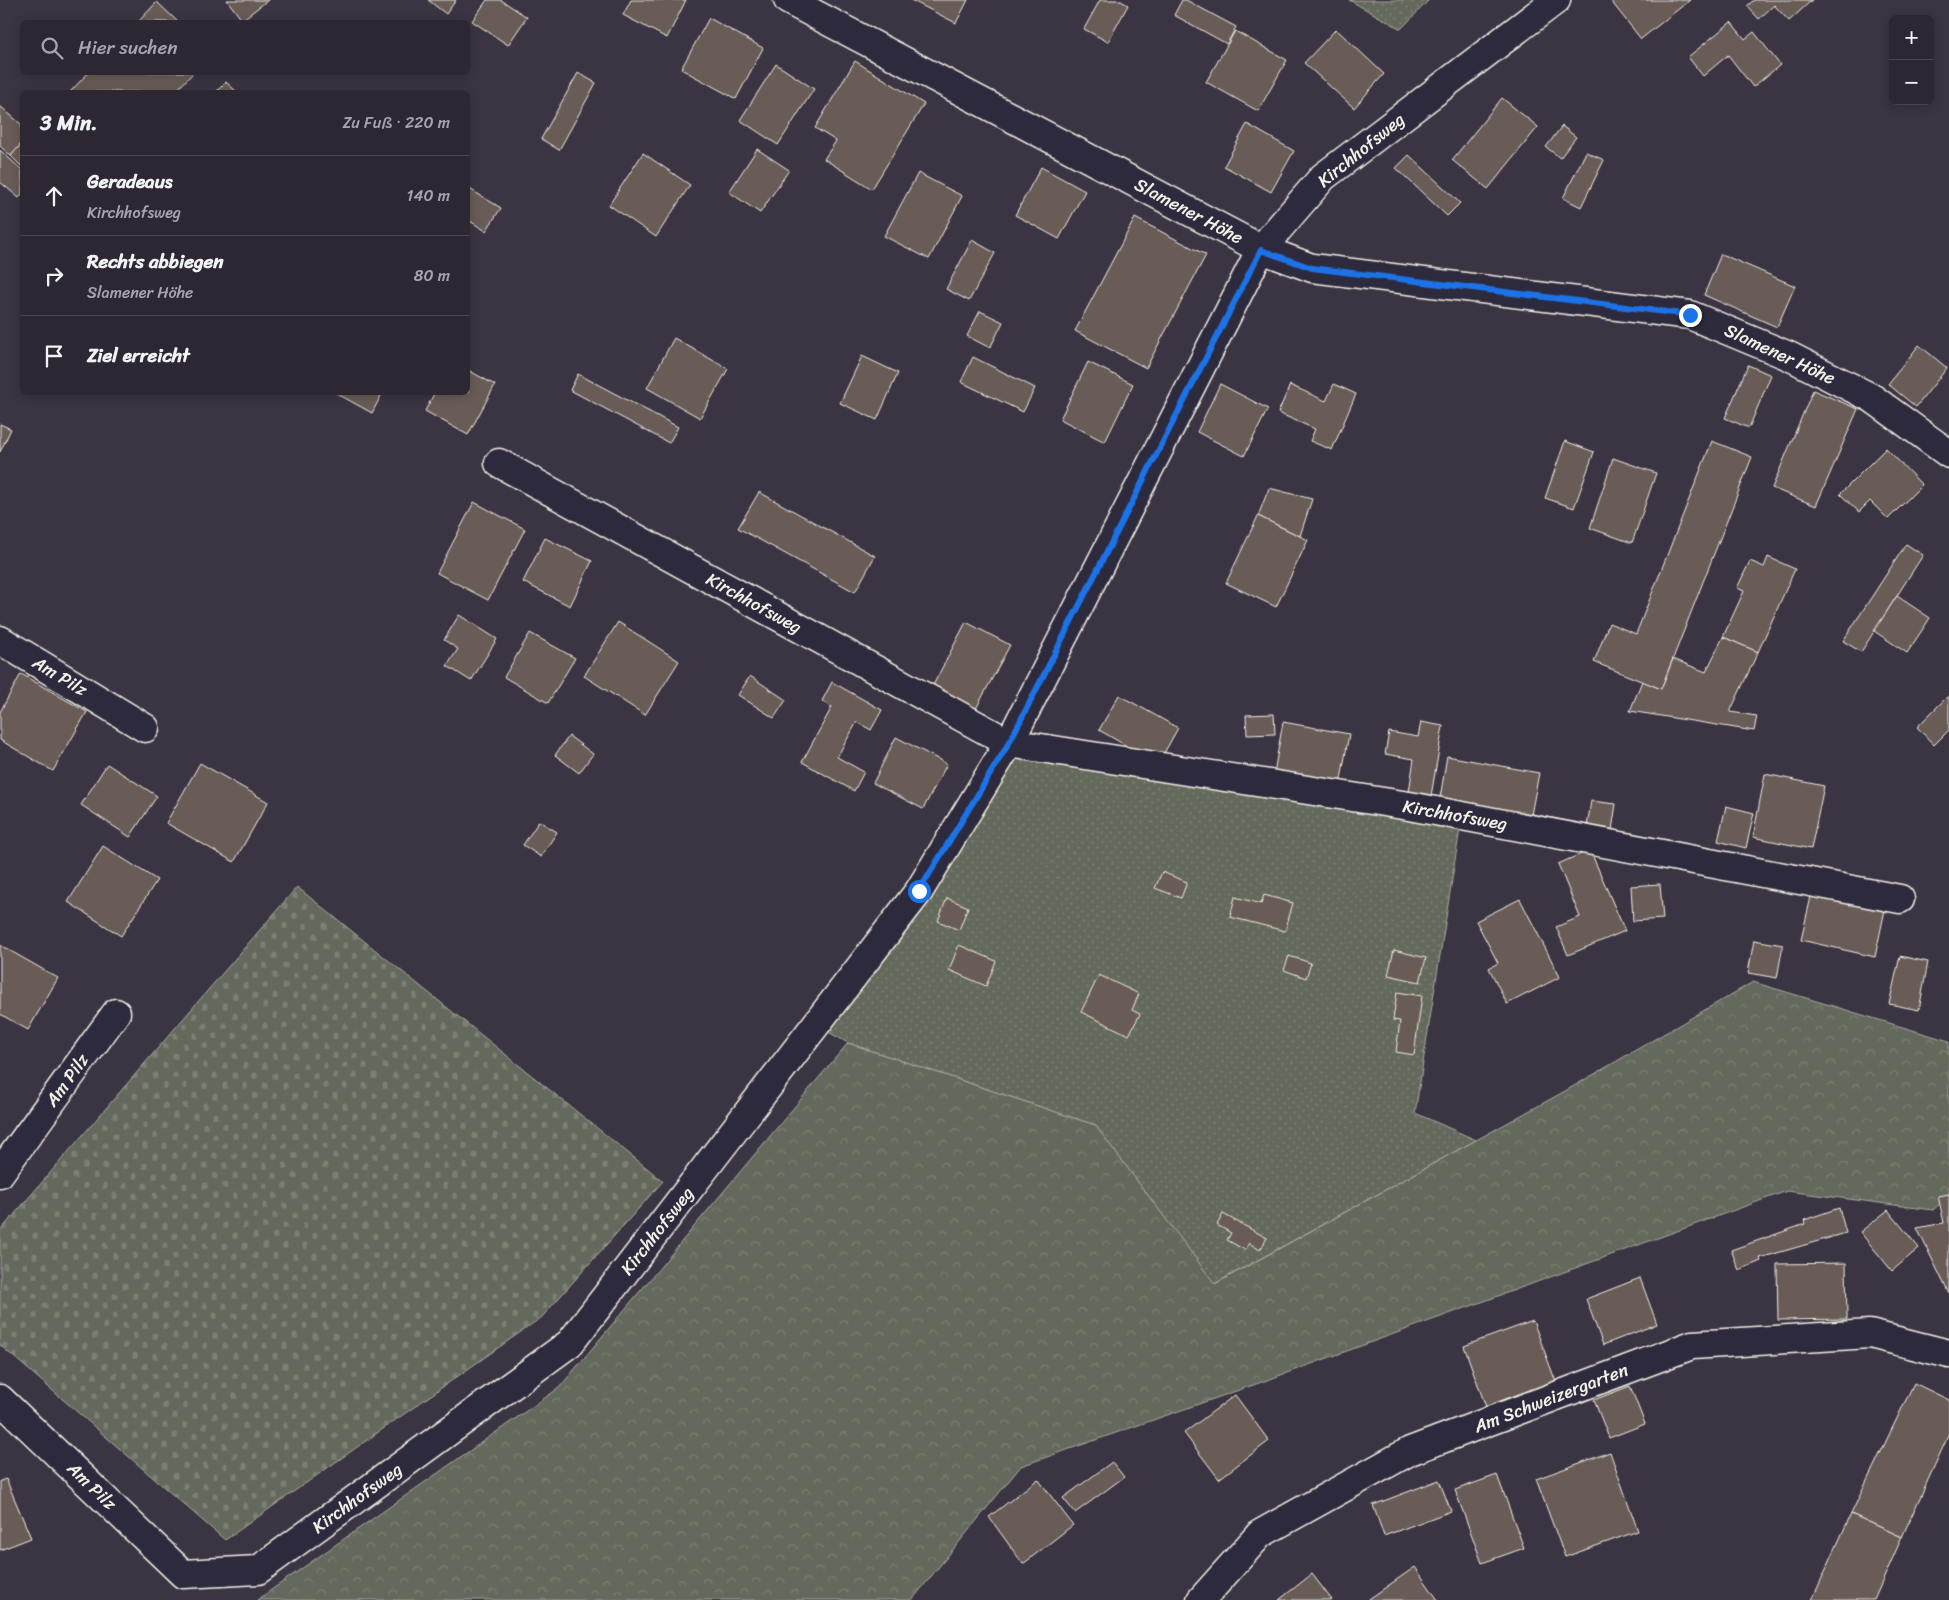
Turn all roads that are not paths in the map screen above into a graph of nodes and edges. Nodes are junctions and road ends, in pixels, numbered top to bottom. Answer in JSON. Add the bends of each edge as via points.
{"nodes":[{"id":1,"x":788,"y":0,"type":"edge"},
{"id":2,"x":1556,"y":0,"type":"edge"},
{"id":3,"x":1261,"y":250,"type":"junction"},
{"id":4,"x":1949,"y":454,"type":"edge"},
{"id":5,"x":499,"y":463,"type":"dead end"},
{"id":6,"x":0,"y":640,"type":"edge"},
{"id":7,"x":145,"y":728,"type":"dead end"},
{"id":8,"x":1009,"y":743,"type":"junction"},
{"id":9,"x":1900,"y":898,"type":"dead end"},
{"id":10,"x":116,"y":1013,"type":"dead end"},
{"id":11,"x":0,"y":1173,"type":"edge"},
{"id":12,"x":1949,"y":1354,"type":"edge"},
{"id":13,"x":0,"y":1399,"type":"edge"},
{"id":14,"x":183,"y":1574,"type":"joint"},
{"id":15,"x":1201,"y":1600,"type":"edge"}],
"edges":[{"from":1,"to":3,"type":"street","name":"Slamener Höhe"},
{"from":2,"to":3,"type":"street","name":"Kirchhofsweg","via":[[1322,177]]},
{"from":3,"to":4,"type":"street","name":"Slamener Höhe","via":[[1312,268],[1690,315],[1789,356],[1872,398]]},
{"from":3,"to":8,"type":"street","name":"Kirchhofsweg"},
{"from":5,"to":8,"type":"street","name":"Kirchhofsweg"},
{"from":6,"to":7,"type":"street","name":"Am Pilz"},
{"from":8,"to":9,"type":"street","name":"Kirchhofsweg","via":[[1408,806]]},
{"from":8,"to":14,"type":"street","name":"Kirchhofsweg","via":[[919,891],[570,1343],[258,1570]]},
{"from":10,"to":11,"type":"street","name":"Am Pilz"},
{"from":12,"to":15,"type":"street","name":"Am Schweizergarten","via":[[1870,1334],[1692,1345],[1410,1451],[1260,1534]]},
{"from":13,"to":14,"type":"street","name":"Am Pilz"}]}
